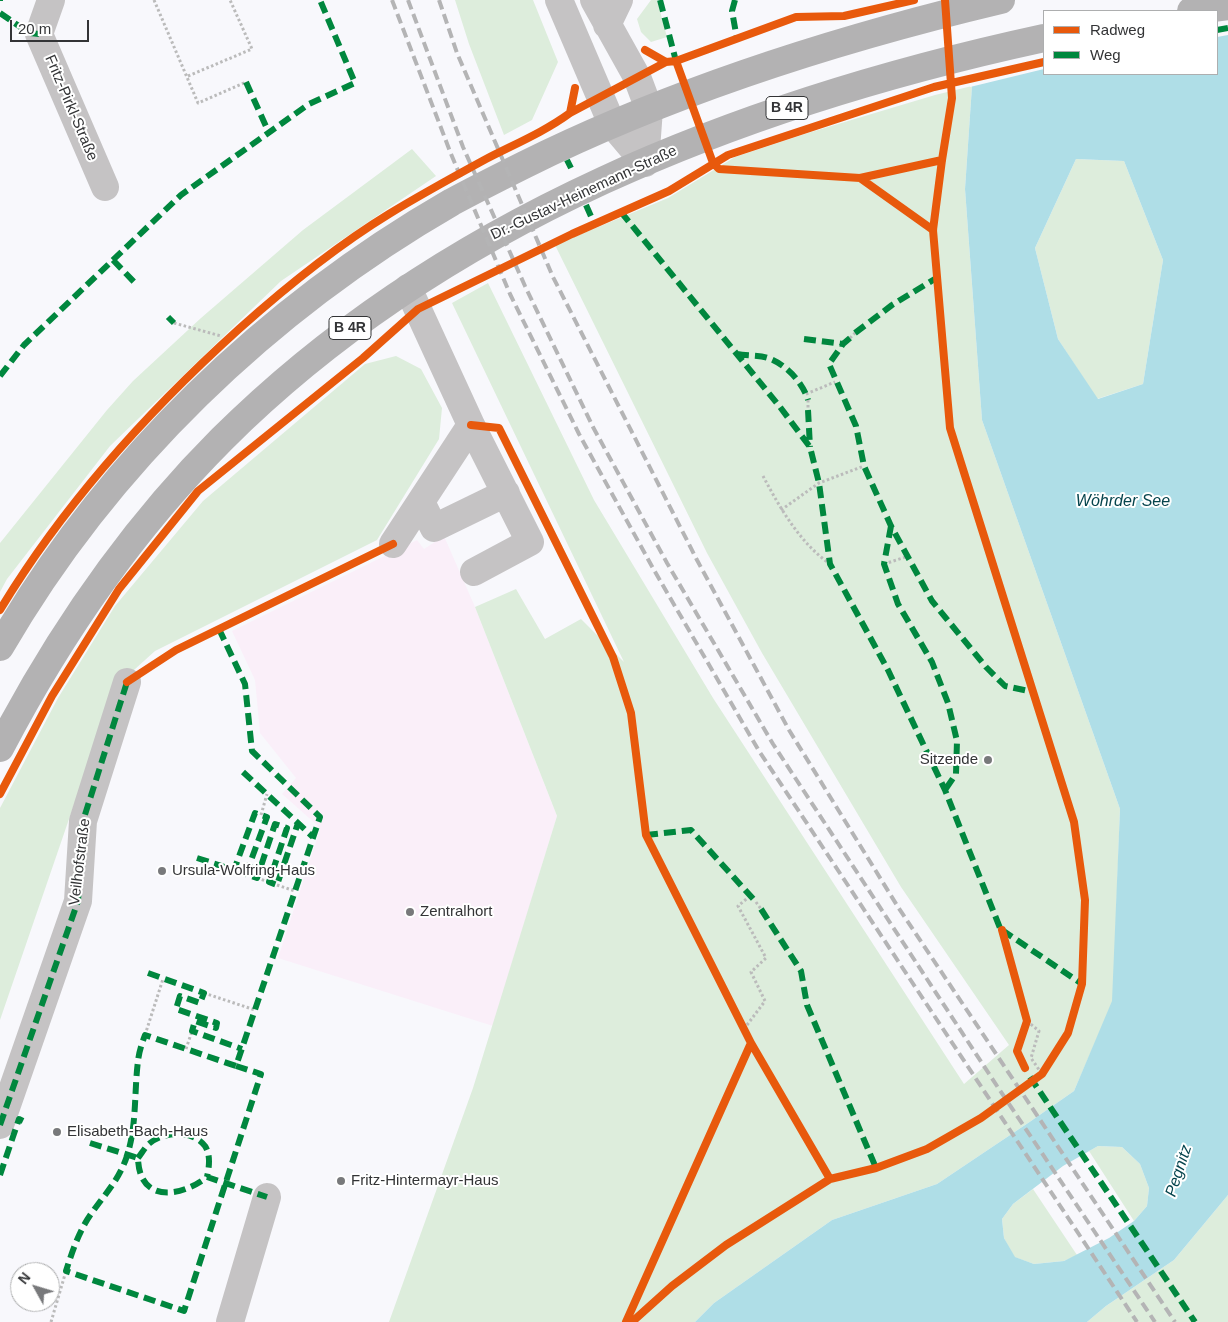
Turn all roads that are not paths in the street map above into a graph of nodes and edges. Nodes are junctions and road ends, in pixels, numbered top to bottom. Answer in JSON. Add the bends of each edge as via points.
{"nodes":[{"id":1,"x":51,"y":0,"type":"edge"},
{"id":2,"x":560,"y":0,"type":"edge"},
{"id":3,"x":594,"y":0,"type":"edge"},
{"id":4,"x":619,"y":0,"type":"edge"},
{"id":5,"x":1001,"y":0,"type":"edge"},
{"id":6,"x":1228,"y":6,"type":"edge"},
{"id":7,"x":1198,"y":10,"type":"edge"},
{"id":8,"x":607,"y":25,"type":"junction"},
{"id":9,"x":573,"y":30,"type":"junction"},
{"id":10,"x":1043,"y":38,"type":"edge"},
{"id":11,"x":649,"y":109,"type":"junction"},
{"id":12,"x":612,"y":124,"type":"junction"},
{"id":13,"x":645,"y":163,"type":"junction"},
{"id":14,"x":105,"y":187,"type":"dead end"},
{"id":15,"x":408,"y":288,"type":"junction"},
{"id":16,"x":472,"y":424,"type":"junction"},
{"id":17,"x":506,"y":493,"type":"junction"},
{"id":18,"x":421,"y":502,"type":"junction"},
{"id":19,"x":393,"y":544,"type":"dead end"},
{"id":20,"x":474,"y":572,"type":"dead end"},
{"id":21,"x":0,"y":647,"type":"edge"},
{"id":22,"x":127,"y":682,"type":"dead end"},
{"id":23,"x":0,"y":748,"type":"edge"},
{"id":24,"x":0,"y":1125,"type":"edge"},
{"id":25,"x":267,"y":1197,"type":"dead end"},
{"id":26,"x":230,"y":1322,"type":"edge"}],
"edges":[{"from":1,"to":14,"type":"street","name":"Fritz-Pirkl-Straße","via":[[38,34]]},
{"from":2,"to":9,"type":"street"},
{"from":3,"to":8,"type":"street"},
{"from":4,"to":8,"type":"street"},
{"from":5,"to":11,"type":"main road","via":[[866,34]]},
{"from":6,"to":7,"type":"main road"},
{"from":8,"to":9,"type":"street"},
{"from":8,"to":11,"type":"street","via":[[637,77]]},
{"from":9,"to":12,"type":"street"},
{"from":10,"to":13,"type":"main road","name":"Dr.-Gustav-Heinemann-Straße","number":"B 4R","via":[[933,64],[772,113]]},
{"from":11,"to":12,"type":"main road"},
{"from":11,"to":13,"type":"street"},
{"from":12,"to":13,"type":"street"},
{"from":12,"to":21,"type":"main road","via":[[561,146],[427,217],[344,271],[240,355],[170,423],[94,510],[53,565]]},
{"from":13,"to":15,"type":"main road","name":"Dr.-Gustav-Heinemann-Straße","number":"B 4R","via":[[534,214],[454,258]]},
{"from":15,"to":16,"type":"street"},
{"from":15,"to":23,"type":"main road","name":"Dr.-Gustav-Heinemann-Straße","number":"B 4R","via":[[295,372],[197,465],[123,552],[91,597],[47,664]]},
{"from":16,"to":17,"type":"street"},
{"from":16,"to":18,"type":"street"},
{"from":17,"to":18,"type":"street","via":[[434,528]]},
{"from":17,"to":20,"type":"street","via":[[530,542]]},
{"from":18,"to":19,"type":"street"},
{"from":22,"to":24,"type":"street","name":"Veilhofstraße","via":[[83,821],[78,901]]},
{"from":25,"to":26,"type":"street"}]}
